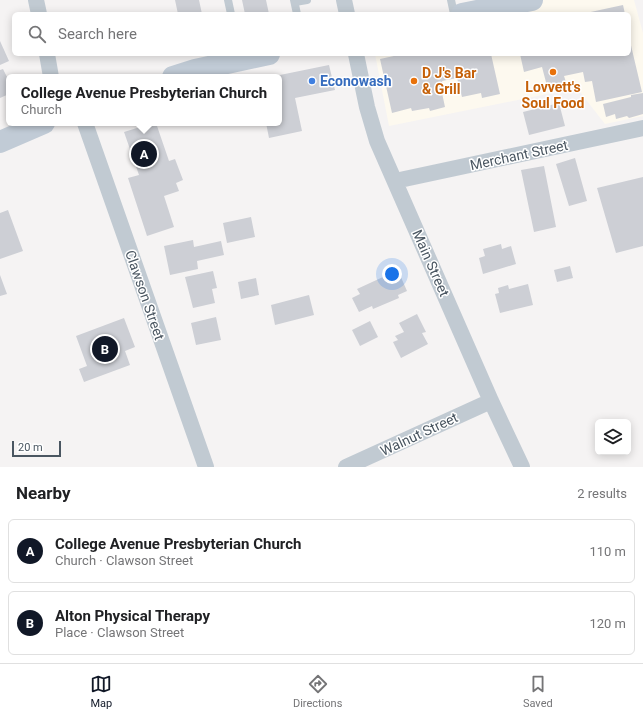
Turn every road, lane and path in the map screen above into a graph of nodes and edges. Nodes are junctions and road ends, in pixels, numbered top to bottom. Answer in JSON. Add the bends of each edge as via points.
{"nodes":[{"id":1,"x":36,"y":0,"type":"edge"},
{"id":2,"x":228,"y":0,"type":"edge"},
{"id":3,"x":306,"y":0,"type":"edge"},
{"id":4,"x":344,"y":0,"type":"edge"},
{"id":5,"x":451,"y":0,"type":"edge"},
{"id":6,"x":532,"y":0,"type":"edge"},
{"id":7,"x":295,"y":1,"type":"edge"},
{"id":8,"x":39,"y":12,"type":"edge"},
{"id":9,"x":231,"y":12,"type":"edge"},
{"id":10,"x":297,"y":12,"type":"edge"},
{"id":11,"x":347,"y":12,"type":"edge"},
{"id":12,"x":454,"y":12,"type":"edge"},
{"id":13,"x":472,"y":12,"type":"edge"},
{"id":14,"x":46,"y":56,"type":"edge"},
{"id":15,"x":252,"y":56,"type":"edge"},
{"id":16,"x":356,"y":56,"type":"edge"},
{"id":17,"x":234,"y":58,"type":"edge"},
{"id":18,"x":50,"y":74,"type":"edge"},
{"id":19,"x":183,"y":74,"type":"edge"},
{"id":20,"x":37,"y":126,"type":"edge"},
{"id":21,"x":86,"y":126,"type":"edge"},
{"id":22,"x":643,"y":128,"type":"edge"},
{"id":23,"x":0,"y":142,"type":"edge"},
{"id":24,"x":396,"y":182,"type":"junction"},
{"id":25,"x":491,"y":401,"type":"junction"},
{"id":26,"x":349,"y":466,"type":"edge"},
{"id":27,"x":206,"y":467,"type":"edge"},
{"id":28,"x":522,"y":467,"type":"edge"}],
"edges":[{"from":1,"to":8,"type":"street"},
{"from":2,"to":9,"type":"lane"},
{"from":3,"to":7,"type":"lane"},
{"from":4,"to":11,"type":"street"},
{"from":5,"to":12,"type":"lane"},
{"from":6,"to":13,"type":"main road"},
{"from":7,"to":10,"type":"lane"},
{"from":14,"to":18,"type":"street"},
{"from":15,"to":17,"type":"main road"},
{"from":16,"to":24,"type":"street","name":"Main Street","via":[[374,132]]},
{"from":17,"to":19,"type":"main road"},
{"from":20,"to":23,"type":"main road"},
{"from":21,"to":27,"type":"street","name":"Clawson Street"},
{"from":22,"to":24,"type":"street","name":"Merchant Street"},
{"from":24,"to":25,"type":"street","name":"Main Street"},
{"from":25,"to":26,"type":"street","name":"Walnut Street"},
{"from":25,"to":28,"type":"street","name":"Main Street"}]}
